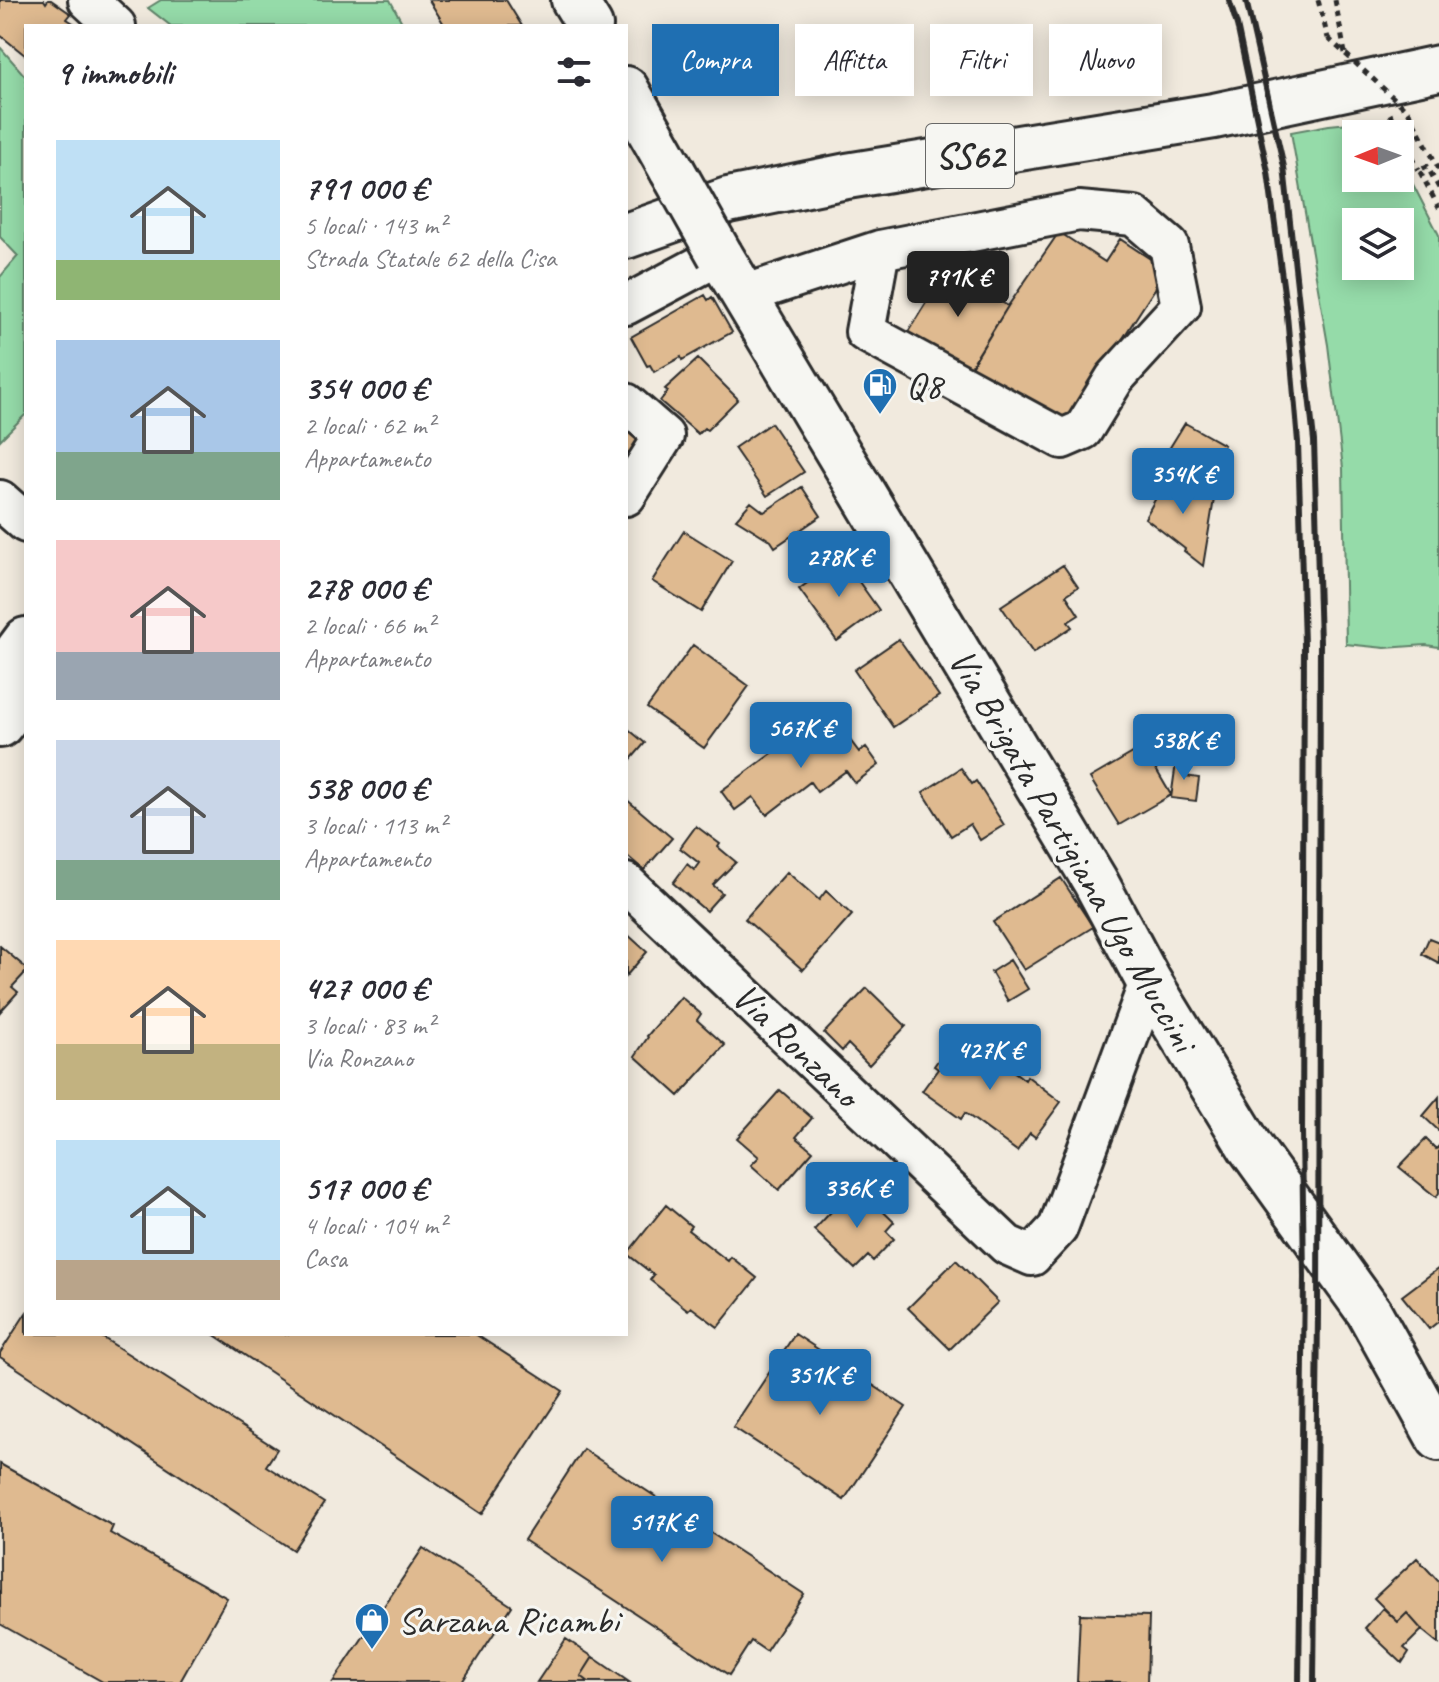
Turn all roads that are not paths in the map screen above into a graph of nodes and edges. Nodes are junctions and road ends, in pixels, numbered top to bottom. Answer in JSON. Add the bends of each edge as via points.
{"nodes":[{"id":1,"x":88,"y":0,"type":"edge"},
{"id":2,"x":574,"y":0,"type":"edge"},
{"id":3,"x":114,"y":24,"type":"edge"},
{"id":4,"x":589,"y":24,"type":"edge"},
{"id":5,"x":1438,"y":69,"type":"edge"},
{"id":6,"x":628,"y":93,"type":"edge"},
{"id":7,"x":628,"y":235,"type":"edge"},
{"id":8,"x":880,"y":250,"type":"junction"},
{"id":9,"x":720,"y":255,"type":"junction"},
{"id":10,"x":743,"y":295,"type":"junction"},
{"id":11,"x":628,"y":304,"type":"edge"},
{"id":12,"x":628,"y":405,"type":"edge"},
{"id":13,"x":628,"y":493,"type":"edge"},
{"id":14,"x":0,"y":500,"type":"edge"},
{"id":15,"x":24,"y":521,"type":"edge"},
{"id":16,"x":24,"y":643,"type":"edge"},
{"id":17,"x":0,"y":675,"type":"edge"},
{"id":18,"x":24,"y":695,"type":"edge"},
{"id":19,"x":0,"y":725,"type":"edge"},
{"id":20,"x":628,"y":885,"type":"edge"},
{"id":21,"x":1149,"y":982,"type":"junction"},
{"id":22,"x":1439,"y":1438,"type":"edge"}],
"edges":[{"from":1,"to":3,"type":"street"},
{"from":2,"to":4,"type":"main road"},
{"from":5,"to":7,"type":"main road","number":"SS62","via":[[1214,116],[728,200]]},
{"from":6,"to":9,"type":"main road","name":"Via Brigata Partigiana Ugo Muccini","bridge":true},
{"from":8,"to":8,"type":"street","via":[[1108,201],[1169,246],[1181,306],[1115,378],[1083,430],[1062,439],[865,332]]},
{"from":8,"to":10,"type":"street"},
{"from":9,"to":10,"type":"main road","name":"Via Brigata Partigiana Ugo Muccini"},
{"from":9,"to":11,"type":"street"},
{"from":10,"to":21,"type":"main road","name":"Via Brigata Partigiana Ugo Muccini","via":[[1095,881]]},
{"from":12,"to":13,"type":"street","via":[[664,436]]},
{"from":14,"to":15,"type":"street"},
{"from":16,"to":17,"type":"main road"},
{"from":18,"to":19,"type":"main road"},
{"from":20,"to":21,"type":"street","name":"Via Ronzano","via":[[1007,1245],[1032,1256],[1058,1228]]},
{"from":21,"to":22,"type":"main road","name":"Via Brigata Partigiana Ugo Muccini","via":[[1250,1147],[1369,1312]]}]}
